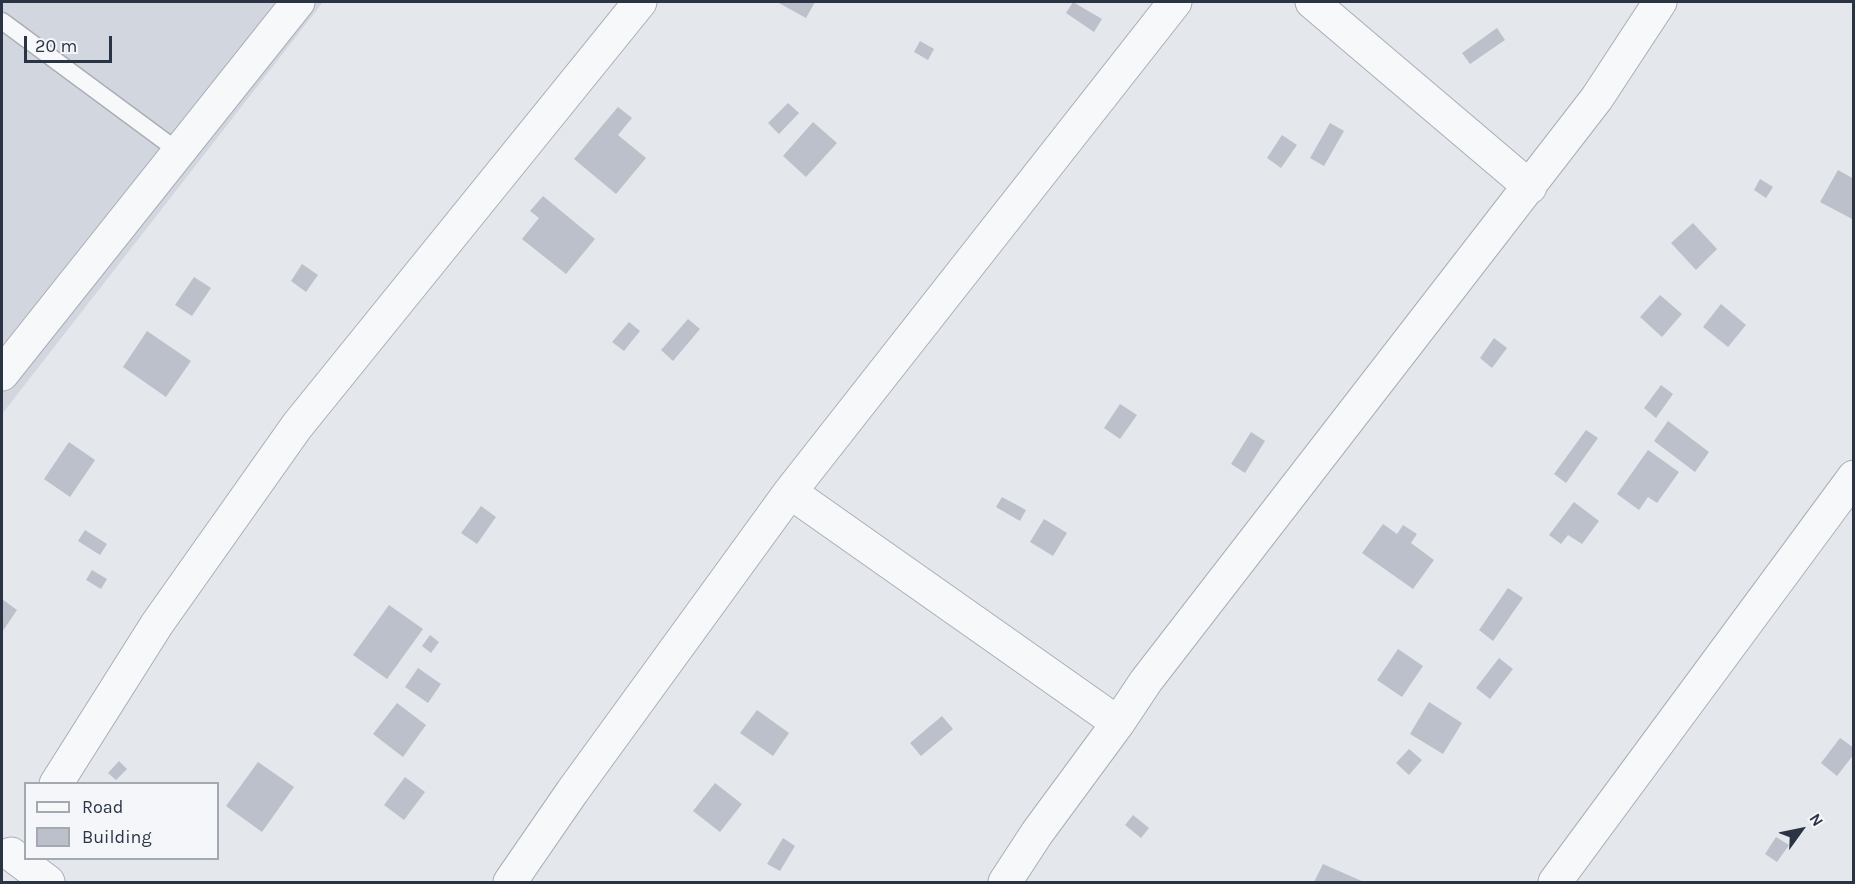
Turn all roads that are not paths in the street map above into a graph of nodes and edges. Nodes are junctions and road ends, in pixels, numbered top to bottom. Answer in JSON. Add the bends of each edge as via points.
{"nodes":[{"id":1,"x":298,"y":2,"type":"edge"},
{"id":2,"x":640,"y":2,"type":"edge"},
{"id":3,"x":1174,"y":2,"type":"edge"},
{"id":4,"x":1311,"y":2,"type":"edge"},
{"id":5,"x":1660,"y":2,"type":"edge"},
{"id":6,"x":2,"y":21,"type":"edge"},
{"id":7,"x":178,"y":151,"type":"junction"},
{"id":8,"x":1530,"y":187,"type":"junction"},
{"id":9,"x":2,"y":374,"type":"edge"},
{"id":10,"x":1854,"y":477,"type":"edge"},
{"id":11,"x":790,"y":492,"type":"junction"},
{"id":12,"x":1118,"y":723,"type":"junction"},
{"id":13,"x":57,"y":782,"type":"edge"},
{"id":14,"x":13,"y":851,"type":"edge"},
{"id":15,"x":48,"y":882,"type":"edge"},
{"id":16,"x":510,"y":882,"type":"edge"},
{"id":17,"x":1005,"y":882,"type":"edge"},
{"id":18,"x":1555,"y":882,"type":"edge"}],
"edges":[{"from":1,"to":7,"type":"street"},
{"from":2,"to":13,"type":"street","via":[[297,426],[157,624]]},
{"from":3,"to":11,"type":"street"},
{"from":4,"to":8,"type":"street"},
{"from":5,"to":8,"type":"street","via":[[1597,98]]},
{"from":6,"to":7,"type":"lane"},
{"from":7,"to":9,"type":"street"},
{"from":8,"to":12,"type":"street","via":[[1146,681]]},
{"from":10,"to":18,"type":"street"},
{"from":11,"to":12,"type":"street"},
{"from":11,"to":16,"type":"street"},
{"from":12,"to":17,"type":"street"},
{"from":14,"to":15,"type":"street"}]}
